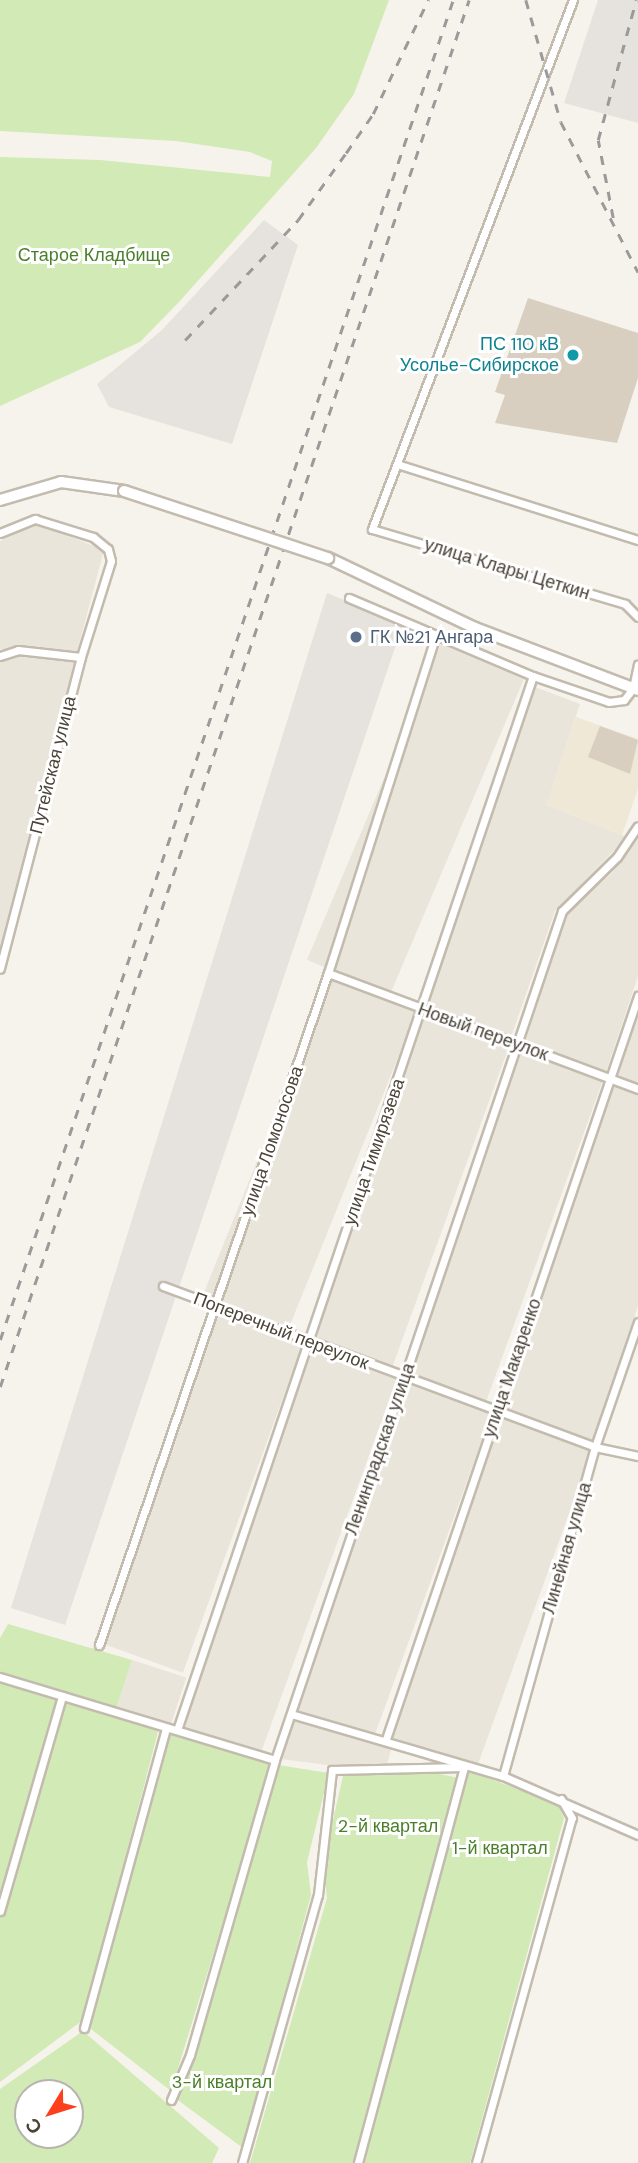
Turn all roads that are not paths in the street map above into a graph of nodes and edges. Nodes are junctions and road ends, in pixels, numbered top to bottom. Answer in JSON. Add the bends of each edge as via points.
{"nodes":[{"id":1,"x":573,"y":0,"type":"edge"},
{"id":2,"x":397,"y":464,"type":"junction"},
{"id":3,"x":0,"y":500,"type":"edge"},
{"id":4,"x":0,"y":533,"type":"edge"},
{"id":5,"x":638,"y":540,"type":"edge"},
{"id":6,"x":349,"y":598,"type":"dead end"},
{"id":7,"x":638,"y":617,"type":"edge"},
{"id":8,"x":436,"y":635,"type":"junction"},
{"id":9,"x":0,"y":656,"type":"edge"},
{"id":10,"x":80,"y":657,"type":"junction"},
{"id":11,"x":638,"y":665,"type":"edge"},
{"id":12,"x":533,"y":676,"type":"junction"},
{"id":13,"x":635,"y":689,"type":"edge"},
{"id":14,"x":638,"y":826,"type":"edge"},
{"id":15,"x":0,"y":969,"type":"edge"},
{"id":16,"x":328,"y":973,"type":"junction"},
{"id":17,"x":638,"y":996,"type":"edge"},
{"id":18,"x":422,"y":1010,"type":"junction"},
{"id":19,"x":517,"y":1044,"type":"junction"},
{"id":20,"x":610,"y":1078,"type":"junction"},
{"id":21,"x":638,"y":1089,"type":"edge"},
{"id":22,"x":163,"y":1286,"type":"dead end"},
{"id":23,"x":217,"y":1307,"type":"junction"},
{"id":24,"x":638,"y":1322,"type":"edge"},
{"id":25,"x":310,"y":1342,"type":"junction"},
{"id":26,"x":404,"y":1377,"type":"junction"},
{"id":27,"x":497,"y":1411,"type":"junction"},
{"id":28,"x":595,"y":1447,"type":"junction"},
{"id":29,"x":638,"y":1456,"type":"edge"},
{"id":30,"x":99,"y":1645,"type":"dead end"},
{"id":31,"x":0,"y":1677,"type":"edge"},
{"id":32,"x":62,"y":1696,"type":"junction"},
{"id":33,"x":291,"y":1714,"type":"junction"},
{"id":34,"x":166,"y":1728,"type":"junction"},
{"id":35,"x":177,"y":1730,"type":"junction"},
{"id":36,"x":386,"y":1739,"type":"junction"},
{"id":37,"x":275,"y":1760,"type":"junction"},
{"id":38,"x":464,"y":1767,"type":"junction"},
{"id":39,"x":503,"y":1776,"type":"junction"},
{"id":40,"x":561,"y":1799,"type":"junction"},
{"id":41,"x":638,"y":1835,"type":"edge"},
{"id":42,"x":0,"y":1911,"type":"edge"},
{"id":43,"x":83,"y":2028,"type":"dead end"},
{"id":44,"x":171,"y":2100,"type":"dead end"},
{"id":45,"x":242,"y":2163,"type":"edge"},
{"id":46,"x":358,"y":2163,"type":"edge"},
{"id":47,"x":476,"y":2163,"type":"edge"}],
"edges":[{"from":1,"to":2,"type":"street"},
{"from":2,"to":5,"type":"street"},
{"from":2,"to":7,"type":"street","name":"улица Клары Цеткин","via":[[372,528],[625,604]]},
{"from":3,"to":13,"type":"street","bridge":true,"via":[[61,482],[124,491],[328,558],[475,628]]},
{"from":4,"to":10,"type":"street","name":"Путейская улица","via":[[35,520],[93,537],[107,549],[111,562]]},
{"from":6,"to":8,"type":"street"},
{"from":8,"to":12,"type":"street"},
{"from":8,"to":16,"type":"street","name":"улица Ломоносова"},
{"from":9,"to":10,"type":"street","via":[[18,650]]},
{"from":10,"to":15,"type":"street","name":"Путейская улица"},
{"from":11,"to":13,"type":"street"},
{"from":12,"to":13,"type":"street","via":[[609,702],[624,700]]},
{"from":12,"to":18,"type":"street","name":"улица Тимирязева"},
{"from":14,"to":19,"type":"street","name":"Ленинградская улица","via":[[617,857],[562,911]]},
{"from":16,"to":18,"type":"street","name":"Новый переулок"},
{"from":16,"to":23,"type":"street","name":"улица Ломоносова"},
{"from":17,"to":20,"type":"street","name":"улица Макаренко"},
{"from":18,"to":19,"type":"street","name":"Новый переулок"},
{"from":18,"to":25,"type":"street","name":"улица Тимирязева"},
{"from":19,"to":20,"type":"street","name":"Новый переулок"},
{"from":19,"to":26,"type":"street","name":"Ленинградская улица"},
{"from":20,"to":21,"type":"street","name":"Новый переулок"},
{"from":20,"to":27,"type":"street","name":"улица Макаренко"},
{"from":22,"to":23,"type":"street","name":"Поперечный переулок"},
{"from":23,"to":25,"type":"street","name":"Поперечный переулок"},
{"from":23,"to":30,"type":"street","name":"улица Ломоносова"},
{"from":24,"to":28,"type":"street","name":"Линейная улица"},
{"from":25,"to":26,"type":"street","name":"Поперечный переулок"},
{"from":25,"to":35,"type":"street","name":"улица Тимирязева"},
{"from":26,"to":27,"type":"street","name":"Поперечный переулок"},
{"from":26,"to":33,"type":"street","name":"Ленинградская улица"},
{"from":27,"to":28,"type":"street","name":"Поперечный переулок"},
{"from":27,"to":36,"type":"street","name":"улица Макаренко"},
{"from":28,"to":29,"type":"street","name":"Поперечный переулок"},
{"from":28,"to":39,"type":"street","name":"Линейная улица"},
{"from":31,"to":32,"type":"street"},
{"from":32,"to":34,"type":"street"},
{"from":32,"to":42,"type":"street"},
{"from":33,"to":36,"type":"street"},
{"from":33,"to":37,"type":"street","name":"Ленинградская улица"},
{"from":34,"to":35,"type":"street"},
{"from":34,"to":43,"type":"street"},
{"from":35,"to":37,"type":"street"},
{"from":36,"to":38,"type":"street"},
{"from":37,"to":44,"type":"street","name":"Ленинградская улица","via":[[190,2055]]},
{"from":38,"to":39,"type":"street"},
{"from":38,"to":45,"type":"street","via":[[332,1770],[318,1895]]},
{"from":38,"to":46,"type":"street"},
{"from":39,"to":40,"type":"street"},
{"from":40,"to":41,"type":"street"},
{"from":40,"to":47,"type":"street","via":[[572,1818]]}]}
